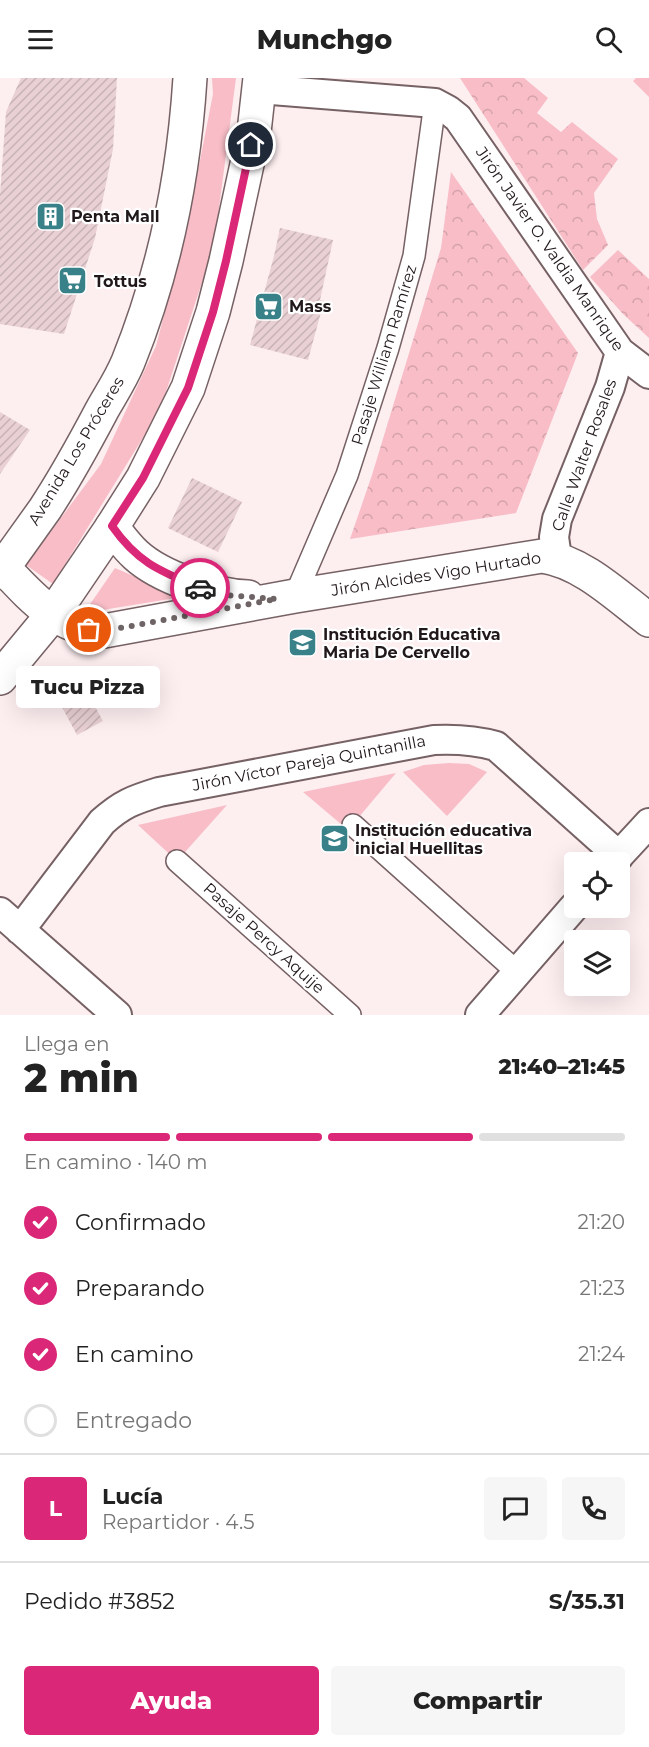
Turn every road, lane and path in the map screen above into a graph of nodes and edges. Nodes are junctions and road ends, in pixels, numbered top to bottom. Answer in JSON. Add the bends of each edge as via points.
{"nodes":[{"id":1,"x":190,"y":78,"type":"edge"},
{"id":2,"x":259,"y":84,"type":"edge"},
{"id":3,"x":447,"y":110,"type":"junction"},
{"id":4,"x":620,"y":352,"type":"junction"},
{"id":5,"x":649,"y":374,"type":"edge"},
{"id":6,"x":112,"y":526,"type":"junction"},
{"id":7,"x":556,"y":558,"type":"junction"},
{"id":8,"x":1,"y":568,"type":"edge"},
{"id":9,"x":286,"y":597,"type":"junction"},
{"id":10,"x":53,"y":614,"type":"junction"},
{"id":11,"x":649,"y":620,"type":"edge"},
{"id":12,"x":0,"y":678,"type":"edge"},
{"id":13,"x":649,"y":823,"type":"edge"},
{"id":14,"x":353,"y":825,"type":"dead end"},
{"id":15,"x":609,"y":852,"type":"edge"},
{"id":16,"x":622,"y":852,"type":"edge"},
{"id":17,"x":177,"y":861,"type":"dead end"},
{"id":18,"x":564,"y":918,"type":"edge"},
{"id":19,"x":10,"y":921,"type":"edge"},
{"id":20,"x":517,"y":972,"type":"junction"},
{"id":21,"x":117,"y":1015,"type":"edge"},
{"id":22,"x":350,"y":1015,"type":"edge"},
{"id":23,"x":480,"y":1015,"type":"edge"}],
"edges":[{"from":1,"to":8,"type":"main road","name":"Avenida Los Próceres","via":[[181,167],[165,247],[127,363],[78,455]]},
{"from":2,"to":3,"type":"street"},
{"from":2,"to":6,"type":"main road","via":[[254,132],[226,261],[188,388],[143,478]]},
{"from":3,"to":4,"type":"street","name":"Jirón Javier O. Valdia Manrique"},
{"from":3,"to":9,"type":"street","name":"Pasaje William Ramírez","via":[[414,256],[347,475]]},
{"from":4,"to":5,"type":"street","name":"Jirón Javier O. Valdia Manrique"},
{"from":4,"to":7,"type":"street","name":"Calle Walter Rosales","via":[[557,519]]},
{"from":6,"to":9,"type":"main road","name":"Jirón Alcides Vigo Hurtado","via":[[123,542],[155,569],[207,591],[240,597]]},
{"from":6,"to":10,"type":"main road"},
{"from":7,"to":9,"type":"main road","name":"Jirón Alcides Vigo Hurtado","via":[[533,556]]},
{"from":7,"to":11,"type":"main road","name":"Jirón Alcides Vigo Hurtado","via":[[585,573]]},
{"from":8,"to":10,"type":"main road","name":"Jirón Alcides Vigo Hurtado"},
{"from":9,"to":10,"type":"main road","name":"Jirón Alcides Vigo Hurtado","via":[[104,631],[69,624]]},
{"from":10,"to":12,"type":"main road"},
{"from":13,"to":16,"type":"street"},
{"from":14,"to":20,"type":"street"},
{"from":15,"to":19,"type":"street","name":"Jirón Víctor Pareja Quintanilla","via":[[496,746],[460,739],[434,740],[136,799],[102,822]]},
{"from":17,"to":22,"type":"street","name":"Pasaje Percy Aquije"},
{"from":18,"to":20,"type":"street"},
{"from":19,"to":21,"type":"street"},
{"from":20,"to":23,"type":"street"}]}
